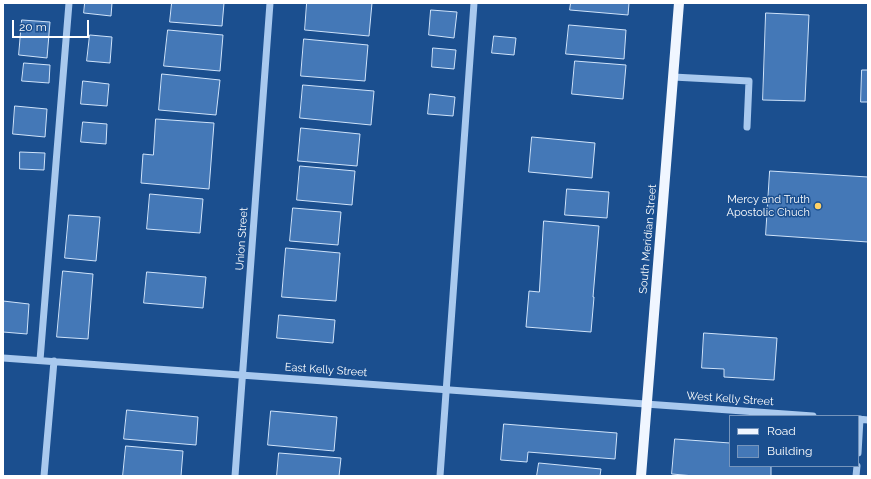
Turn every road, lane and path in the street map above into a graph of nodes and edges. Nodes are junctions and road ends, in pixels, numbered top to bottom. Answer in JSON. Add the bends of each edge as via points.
{"nodes":[{"id":1,"x":69,"y":3,"type":"edge"},
{"id":2,"x":270,"y":3,"type":"edge"},
{"id":3,"x":474,"y":3,"type":"edge"},
{"id":4,"x":679,"y":3,"type":"edge"},
{"id":5,"x":673,"y":76,"type":"junction"},
{"id":6,"x":747,"y":127,"type":"dead end"},
{"id":7,"x":3,"y":358,"type":"edge"},
{"id":8,"x":40,"y":360,"type":"junction"},
{"id":9,"x":54,"y":361,"type":"junction"},
{"id":10,"x":243,"y":375,"type":"junction"},
{"id":11,"x":446,"y":389,"type":"junction"},
{"id":12,"x":647,"y":405,"type":"junction"},
{"id":13,"x":798,"y":415,"type":"edge"},
{"id":14,"x":862,"y":420,"type":"edge"},
{"id":15,"x":859,"y":445,"type":"edge"},
{"id":16,"x":44,"y":476,"type":"edge"},
{"id":17,"x":235,"y":476,"type":"edge"},
{"id":18,"x":440,"y":476,"type":"edge"},
{"id":19,"x":641,"y":476,"type":"edge"}],
"edges":[{"from":1,"to":8,"type":"street"},
{"from":2,"to":10,"type":"street","name":"Union Street"},
{"from":3,"to":11,"type":"street"},
{"from":4,"to":5,"type":"main road","name":"South Meridian Street"},
{"from":5,"to":6,"type":"street","via":[[749,81]]},
{"from":5,"to":12,"type":"main road","name":"South Meridian Street"},
{"from":7,"to":8,"type":"street","name":"East Kelly Street"},
{"from":8,"to":9,"type":"street","name":"East Kelly Street"},
{"from":9,"to":10,"type":"street","name":"East Kelly Street"},
{"from":9,"to":16,"type":"street"},
{"from":10,"to":11,"type":"street","name":"East Kelly Street"},
{"from":10,"to":17,"type":"street","name":"Union Street"},
{"from":11,"to":12,"type":"street","name":"East Kelly Street"},
{"from":11,"to":18,"type":"street"},
{"from":12,"to":13,"type":"street","name":"West Kelly Street"},
{"from":12,"to":19,"type":"main road","name":"South Meridian Street"},
{"from":14,"to":15,"type":"street"}]}
